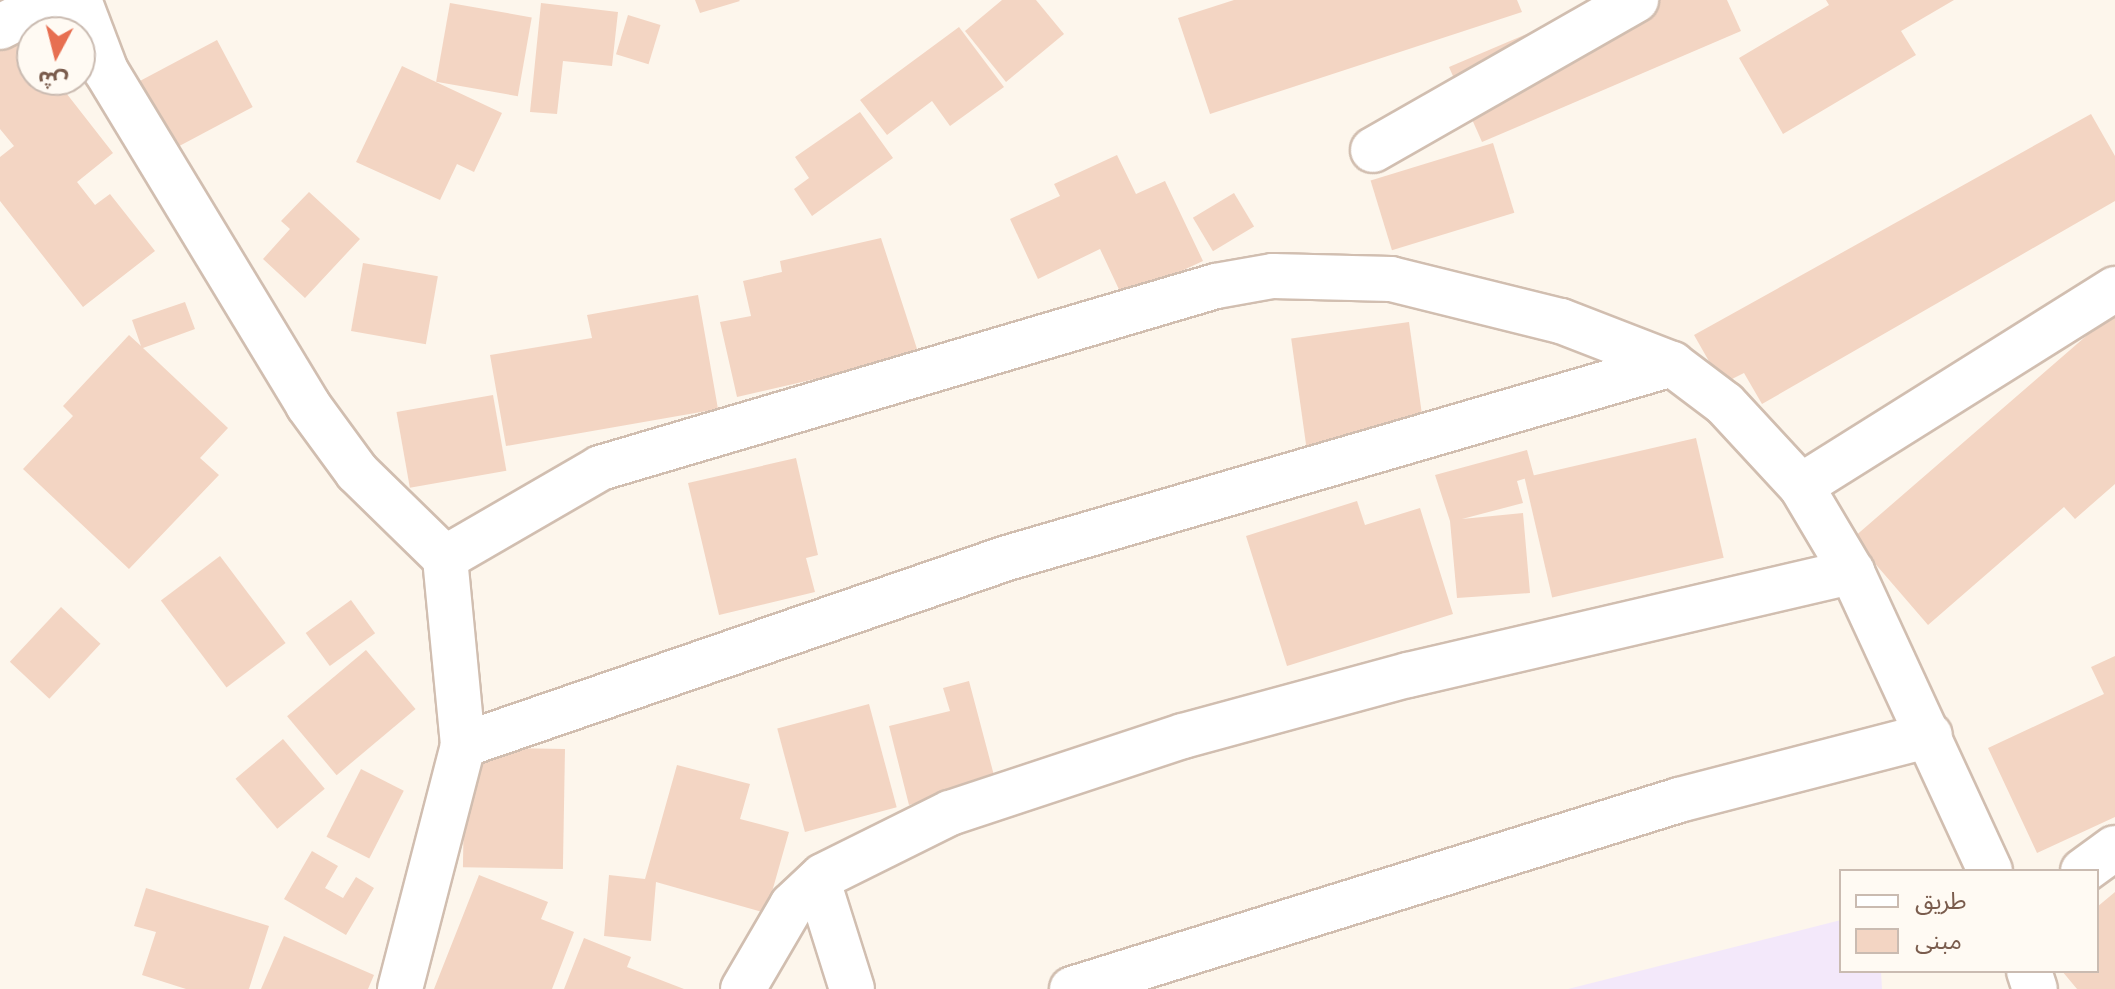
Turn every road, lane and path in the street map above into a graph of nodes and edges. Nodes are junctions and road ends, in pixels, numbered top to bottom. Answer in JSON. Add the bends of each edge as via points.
{"nodes":[{"id":1,"x":53,"y":0,"type":"edge"},
{"id":2,"x":79,"y":0,"type":"edge"},
{"id":3,"x":1636,"y":0,"type":"edge"},
{"id":4,"x":0,"y":27,"type":"edge"},
{"id":5,"x":1373,"y":150,"type":"dead end"},
{"id":6,"x":2115,"y":289,"type":"edge"},
{"id":7,"x":1672,"y":364,"type":"junction"},
{"id":8,"x":1801,"y":486,"type":"junction"},
{"id":9,"x":445,"y":558,"type":"junction"},
{"id":10,"x":1852,"y":572,"type":"junction"},
{"id":11,"x":1930,"y":735,"type":"junction"},
{"id":12,"x":463,"y":745,"type":"junction"},
{"id":13,"x":2115,"y":848,"type":"edge"},
{"id":14,"x":1989,"y":869,"type":"edge"},
{"id":15,"x":2086,"y":869,"type":"edge"},
{"id":16,"x":818,"y":881,"type":"junction"},
{"id":17,"x":400,"y":989,"type":"edge"},
{"id":18,"x":743,"y":989,"type":"edge"},
{"id":19,"x":852,"y":989,"type":"edge"},
{"id":20,"x":1072,"y":989,"type":"edge"}],
"edges":[{"from":1,"to":4,"type":"street"},
{"from":2,"to":9,"type":"street","via":[[112,82],[308,405],[357,472]]},
{"from":3,"to":5,"type":"street"},
{"from":6,"to":8,"type":"street"},
{"from":7,"to":8,"type":"street","via":[[1725,404]]},
{"from":7,"to":9,"type":"street","via":[[1561,321],[1391,279],[1273,276],[1216,286],[600,468]]},
{"from":7,"to":12,"type":"street","via":[[1007,558]]},
{"from":8,"to":10,"type":"street"},
{"from":9,"to":12,"type":"street"},
{"from":10,"to":11,"type":"street"},
{"from":10,"to":16,"type":"street","via":[[1590,629],[1183,736],[950,813],[867,849]]},
{"from":11,"to":14,"type":"street"},
{"from":11,"to":20,"type":"street","via":[[1679,800]]},
{"from":12,"to":17,"type":"street"},
{"from":13,"to":15,"type":"street"},
{"from":16,"to":18,"type":"street","via":[[765,944]]},
{"from":16,"to":19,"type":"street"}]}
